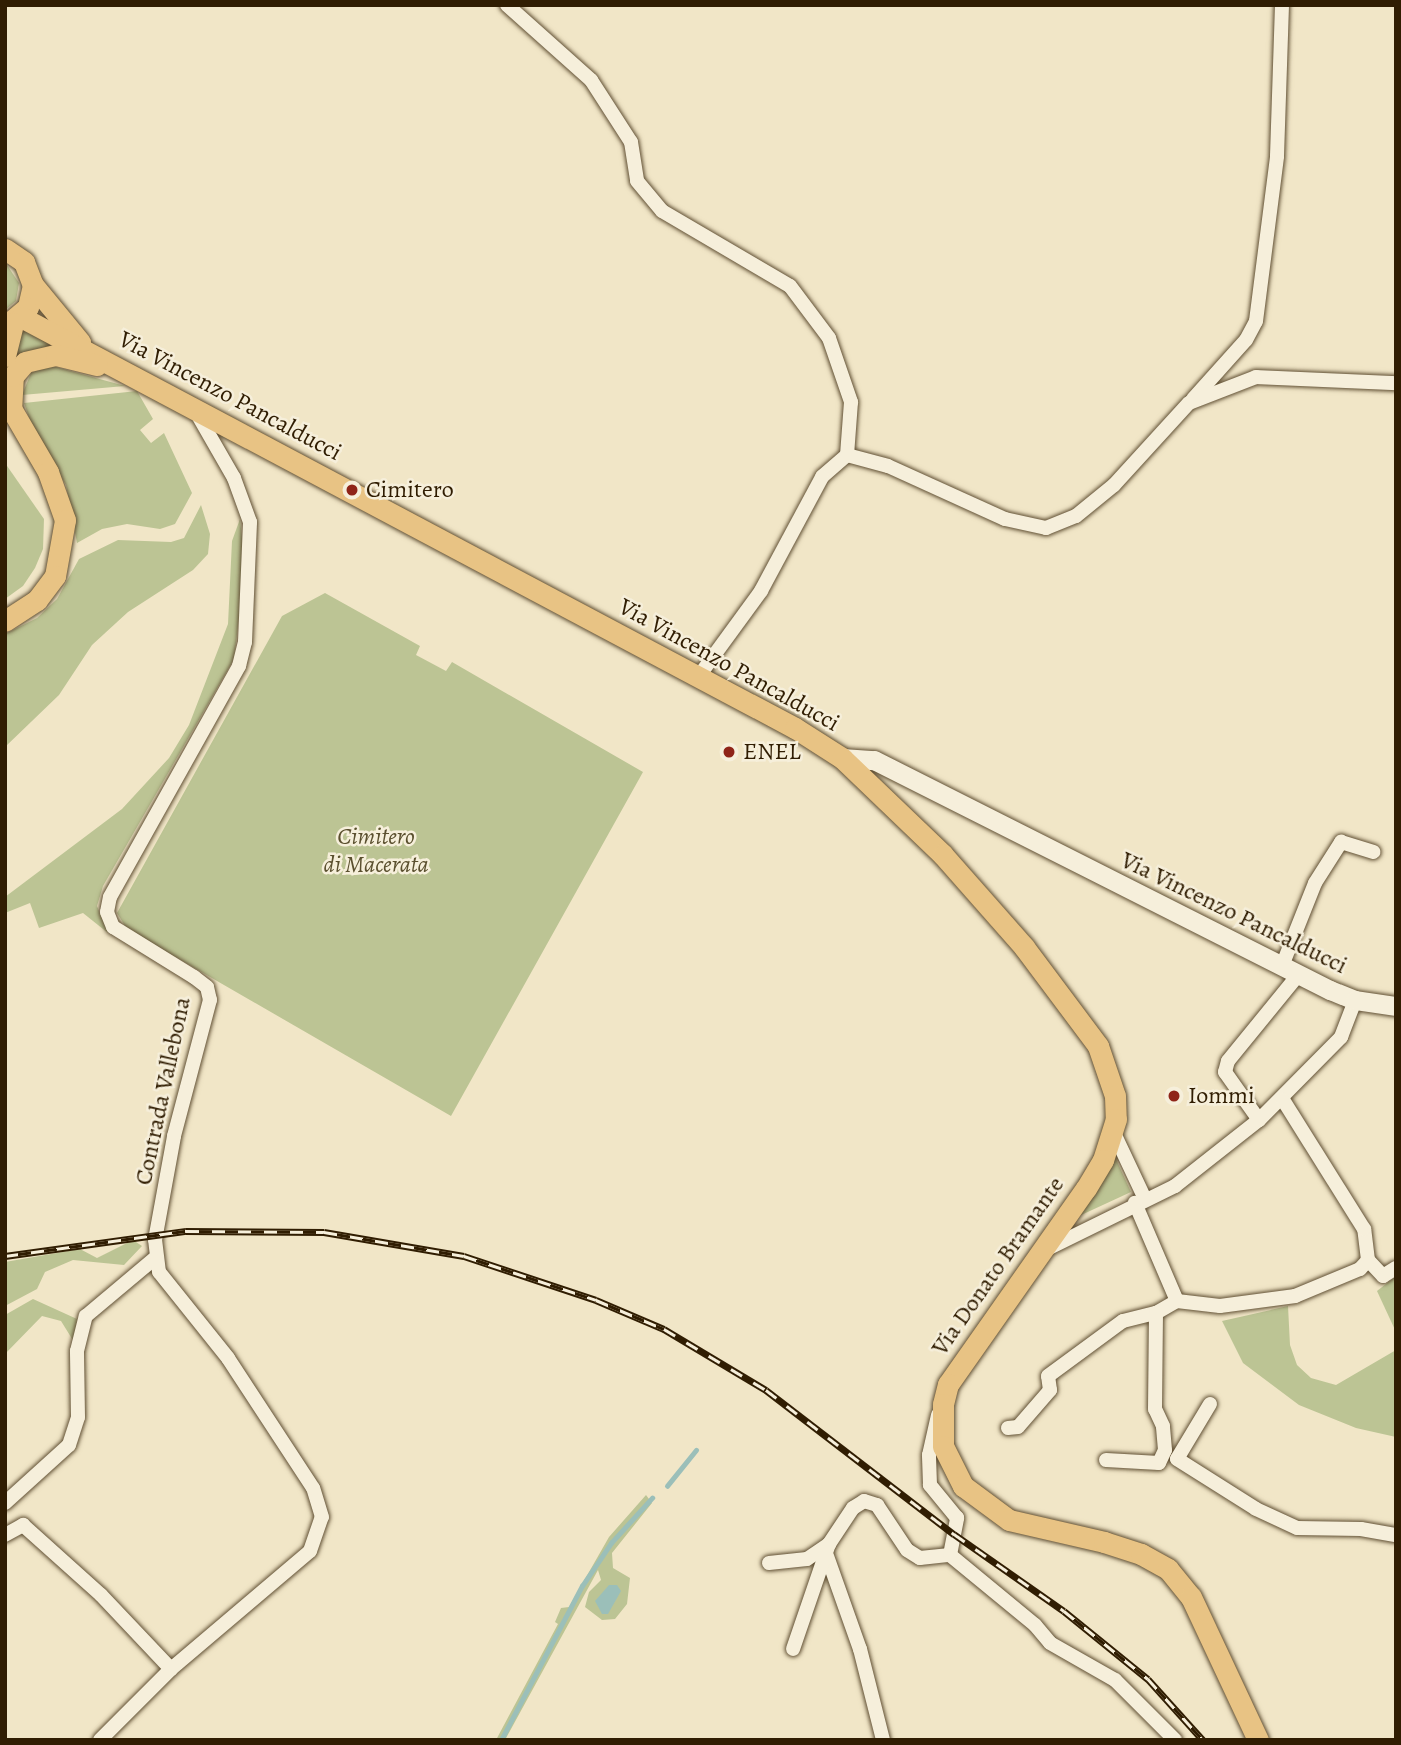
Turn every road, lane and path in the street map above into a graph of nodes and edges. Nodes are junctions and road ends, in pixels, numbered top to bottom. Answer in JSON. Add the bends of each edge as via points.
{"nodes":[{"id":1,"x":507,"y":5,"type":"edge"},
{"id":2,"x":1282,"y":5,"type":"edge"},
{"id":3,"x":5,"y":249,"type":"edge"},
{"id":4,"x":33,"y":285,"type":"junction"},
{"id":5,"x":13,"y":322,"type":"edge"},
{"id":6,"x":87,"y":351,"type":"junction"},
{"id":7,"x":5,"y":356,"type":"edge"},
{"id":8,"x":145,"y":380,"type":"junction"},
{"id":9,"x":1396,"y":383,"type":"edge"},
{"id":10,"x":1189,"y":402,"type":"junction"},
{"id":11,"x":191,"y":404,"type":"junction"},
{"id":12,"x":7,"y":412,"type":"edge"},
{"id":13,"x":847,"y":454,"type":"junction"},
{"id":14,"x":9,"y":614,"type":"edge"},
{"id":15,"x":699,"y":676,"type":"junction"},
{"id":16,"x":842,"y":758,"type":"junction"},
{"id":17,"x":1373,"y":852,"type":"dead end"},
{"id":18,"x":1290,"y":970,"type":"junction"},
{"id":19,"x":1355,"y":1000,"type":"junction"},
{"id":20,"x":1396,"y":1006,"type":"edge"},
{"id":21,"x":1283,"y":1100,"type":"junction"},
{"id":22,"x":1259,"y":1120,"type":"junction"},
{"id":23,"x":1114,"y":1131,"type":"junction"},
{"id":24,"x":1140,"y":1201,"type":"junction"},
{"id":25,"x":1038,"y":1253,"type":"junction"},
{"id":26,"x":155,"y":1258,"type":"junction"},
{"id":27,"x":1368,"y":1260,"type":"junction"},
{"id":28,"x":1396,"y":1268,"type":"edge"},
{"id":29,"x":1177,"y":1301,"type":"junction"},
{"id":30,"x":1156,"y":1312,"type":"junction"},
{"id":31,"x":943,"y":1404,"type":"junction"},
{"id":32,"x":1210,"y":1404,"type":"dead end"},
{"id":33,"x":1008,"y":1428,"type":"dead end"},
{"id":34,"x":1106,"y":1460,"type":"dead end"},
{"id":35,"x":5,"y":1503,"type":"edge"},
{"id":36,"x":5,"y":1535,"type":"edge"},
{"id":37,"x":1396,"y":1535,"type":"edge"},
{"id":38,"x":828,"y":1550,"type":"junction"},
{"id":39,"x":950,"y":1555,"type":"junction"},
{"id":40,"x":769,"y":1563,"type":"dead end"},
{"id":41,"x":793,"y":1649,"type":"dead end"},
{"id":42,"x":171,"y":1669,"type":"junction"},
{"id":43,"x":100,"y":1740,"type":"edge"},
{"id":44,"x":883,"y":1740,"type":"edge"},
{"id":45,"x":1175,"y":1740,"type":"edge"},
{"id":46,"x":1258,"y":1740,"type":"edge"}],
"edges":[{"from":1,"to":13,"type":"street","via":[[591,80],[631,142],[637,181],[662,211],[790,286],[829,338],[851,402]]},
{"from":2,"to":10,"type":"street","via":[[1277,156],[1256,321],[1246,340]]},
{"from":3,"to":4,"type":"main road","name":"Via Vincenzo Pancalducci","via":[[24,262]]},
{"from":4,"to":5,"type":"main road"},
{"from":4,"to":6,"type":"main road","name":"Via Vincenzo Pancalducci"},
{"from":5,"to":6,"type":"main road","name":"Via Vincenzo Pancalducci"},
{"from":5,"to":7,"type":"main road"},
{"from":6,"to":8,"type":"main road","name":"Via Vincenzo Pancalducci"},
{"from":8,"to":11,"type":"main road","name":"Via Vincenzo Pancalducci"},
{"from":8,"to":12,"type":"main road","via":[[56,355],[38,356],[13,376]]},
{"from":9,"to":10,"type":"street","via":[[1256,377]]},
{"from":10,"to":13,"type":"street","via":[[1114,485],[1076,516],[1046,528],[1005,519],[887,466]]},
{"from":11,"to":15,"type":"main road","name":"Via Vincenzo Pancalducci"},
{"from":11,"to":26,"type":"street","name":"Contrada Vallebona","via":[[234,478],[250,522],[250,611],[239,666],[110,897],[107,912],[113,927],[194,976],[206,987],[210,1000],[174,1136]]},
{"from":12,"to":14,"type":"main road","via":[[60,521],[55,576],[37,600]]},
{"from":13,"to":15,"type":"street","via":[[822,477],[761,590]]},
{"from":15,"to":16,"type":"main road","name":"Via Vincenzo Pancalducci"},
{"from":16,"to":18,"type":"main road","name":"Via Vincenzo Pancalducci","via":[[852,755],[874,760]]},
{"from":16,"to":23,"type":"main road","name":"Via Donato Bramante","via":[[943,855],[1069,1006],[1107,1064],[1115,1096]]},
{"from":17,"to":18,"type":"street","via":[[1341,842],[1315,883]]},
{"from":18,"to":19,"type":"main road","name":"Via Vincenzo Pancalducci"},
{"from":18,"to":22,"type":"street","via":[[1225,1072]]},
{"from":19,"to":20,"type":"main road","name":"Via Vincenzo Pancalducci"},
{"from":19,"to":21,"type":"street","via":[[1341,1037]]},
{"from":21,"to":22,"type":"street"},
{"from":21,"to":27,"type":"street","via":[[1364,1229]]},
{"from":22,"to":24,"type":"street","via":[[1175,1186]]},
{"from":23,"to":24,"type":"street"},
{"from":23,"to":25,"type":"main road","name":"Via Donato Bramante","via":[[1086,1188]]},
{"from":24,"to":25,"type":"street"},
{"from":24,"to":29,"type":"street"},
{"from":25,"to":31,"type":"main road","name":"Via Donato Bramante","via":[[966,1354]]},
{"from":26,"to":35,"type":"street","via":[[86,1316],[78,1351],[78,1417],[69,1445]]},
{"from":26,"to":42,"type":"street","via":[[159,1272],[222,1349],[313,1488],[322,1517],[310,1551]]},
{"from":27,"to":28,"type":"street","via":[[1383,1276]]},
{"from":27,"to":29,"type":"street","via":[[1360,1269],[1294,1296],[1220,1306]]},
{"from":29,"to":30,"type":"street"},
{"from":30,"to":33,"type":"street","via":[[1123,1321],[1048,1376],[1050,1390],[1018,1427]]},
{"from":30,"to":34,"type":"street","via":[[1155,1409],[1163,1426],[1165,1450],[1158,1463]]},
{"from":31,"to":39,"type":"street","via":[[929,1455],[930,1485],[957,1518]]},
{"from":31,"to":46,"type":"main road","name":"Via Donato Bramante","via":[[941,1433],[950,1464],[963,1486],[986,1506],[1009,1520],[1141,1553],[1180,1580]]},
{"from":32,"to":37,"type":"street","via":[[1177,1459],[1256,1509],[1297,1528],[1361,1529]]},
{"from":36,"to":42,"type":"street","via":[[23,1525],[101,1595]]},
{"from":38,"to":39,"type":"street","via":[[853,1508],[863,1501],[877,1505],[907,1550],[920,1558]]},
{"from":38,"to":40,"type":"street","via":[[807,1559]]},
{"from":38,"to":41,"type":"street"},
{"from":38,"to":44,"type":"street"},
{"from":39,"to":45,"type":"street","via":[[1035,1625],[1050,1643],[1115,1680]]},
{"from":42,"to":43,"type":"street"}]}
